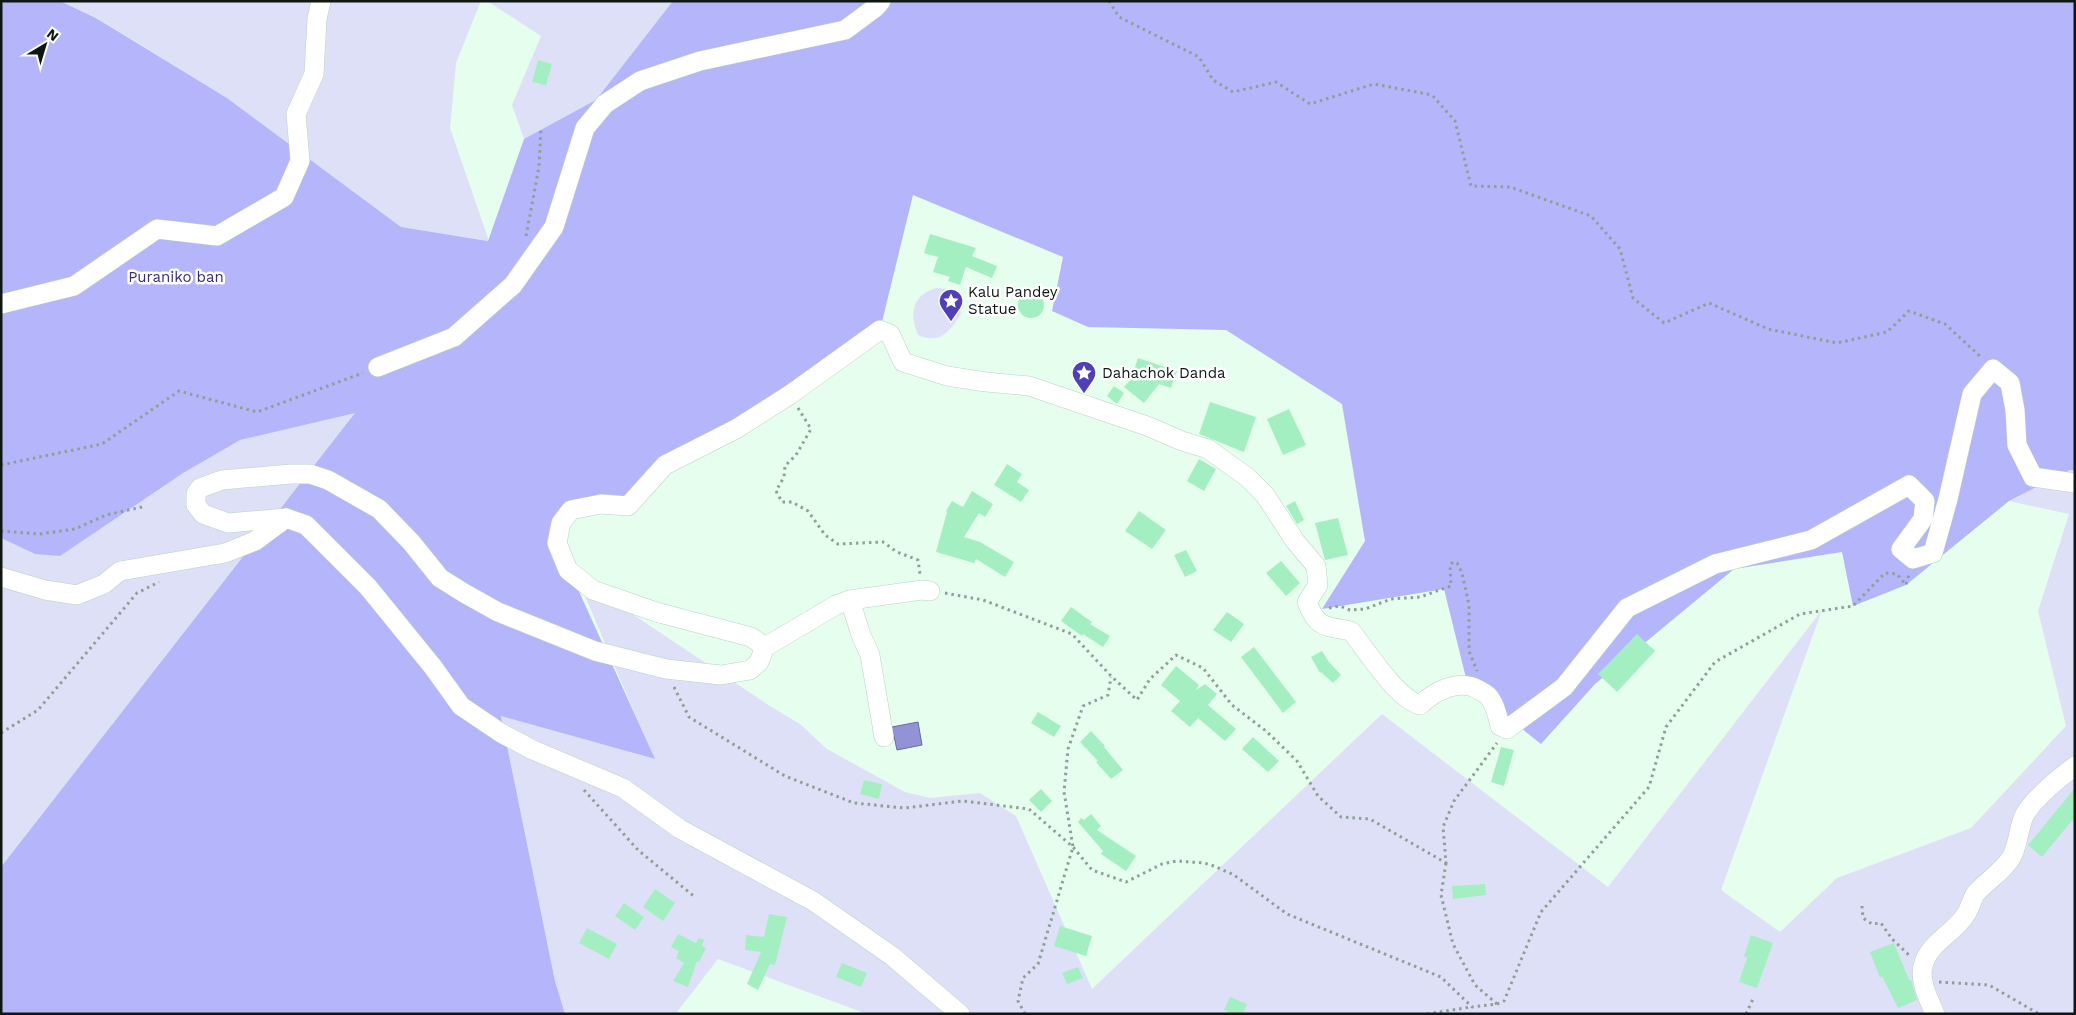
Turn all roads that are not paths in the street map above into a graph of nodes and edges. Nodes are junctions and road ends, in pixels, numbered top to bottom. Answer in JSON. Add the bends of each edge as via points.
{"nodes":[{"id":1,"x":321,"y":1,"type":"edge"},
{"id":2,"x":881,"y":1,"type":"edge"},
{"id":3,"x":1,"y":304,"type":"edge"},
{"id":4,"x":378,"y":367,"type":"road end"},
{"id":5,"x":2075,"y":483,"type":"edge"},
{"id":6,"x":286,"y":518,"type":"junction"},
{"id":7,"x":1,"y":577,"type":"edge"},
{"id":8,"x":926,"y":590,"type":"road end"},
{"id":9,"x":850,"y":600,"type":"junction"},
{"id":10,"x":764,"y":647,"type":"junction"},
{"id":11,"x":884,"y":737,"type":"dead end"},
{"id":12,"x":2075,"y":766,"type":"edge"},
{"id":13,"x":960,"y":1014,"type":"edge"},
{"id":14,"x":1935,"y":1014,"type":"edge"}],
"edges":[{"from":1,"to":3,"type":"street","via":[[314,74],[296,114],[300,161],[284,197],[217,236],[156,229],[74,286]]},
{"from":2,"to":4,"type":"street","via":[[845,30],[700,61],[640,82],[605,104],[585,128],[554,227],[513,285],[454,338]]},
{"from":5,"to":10,"type":"street","via":[[2033,477],[2017,445],[2010,383],[1993,370],[1972,394],[1933,553],[1913,559],[1901,549],[1924,519],[1924,500],[1909,485],[1811,540],[1715,564],[1627,608],[1564,687],[1508,729],[1500,726],[1489,696],[1474,687],[1446,688],[1420,705],[1410,702],[1351,631],[1325,627],[1314,619],[1307,602],[1318,586],[1316,566],[1265,495],[1247,477],[1208,449],[1029,386],[947,376],[911,366],[903,362],[890,334],[880,330],[736,429],[665,465],[628,506],[601,504],[571,510],[561,523],[557,543],[568,570],[593,590],[656,612],[751,637]]},
{"from":6,"to":7,"type":"street","via":[[255,541],[225,553],[120,570],[104,584],[77,595],[44,590]]},
{"from":6,"to":10,"type":"street","via":[[228,523],[203,514],[196,505],[196,494],[200,488],[222,480],[310,474],[328,480],[379,509],[440,578],[464,593],[498,612],[595,651],[666,670],[721,674],[750,670],[759,662]]},
{"from":6,"to":13,"type":"street","via":[[306,526],[368,587],[461,706],[533,750],[624,788],[680,829],[813,901],[892,956]]},
{"from":8,"to":9,"type":"street"},
{"from":9,"to":10,"type":"street"},
{"from":9,"to":11,"type":"street","via":[[870,655]]},
{"from":12,"to":14,"type":"street","via":[[2051,784],[2025,814],[2012,857],[1975,894],[1966,916],[1929,953],[1923,966],[1923,983]]}]}
